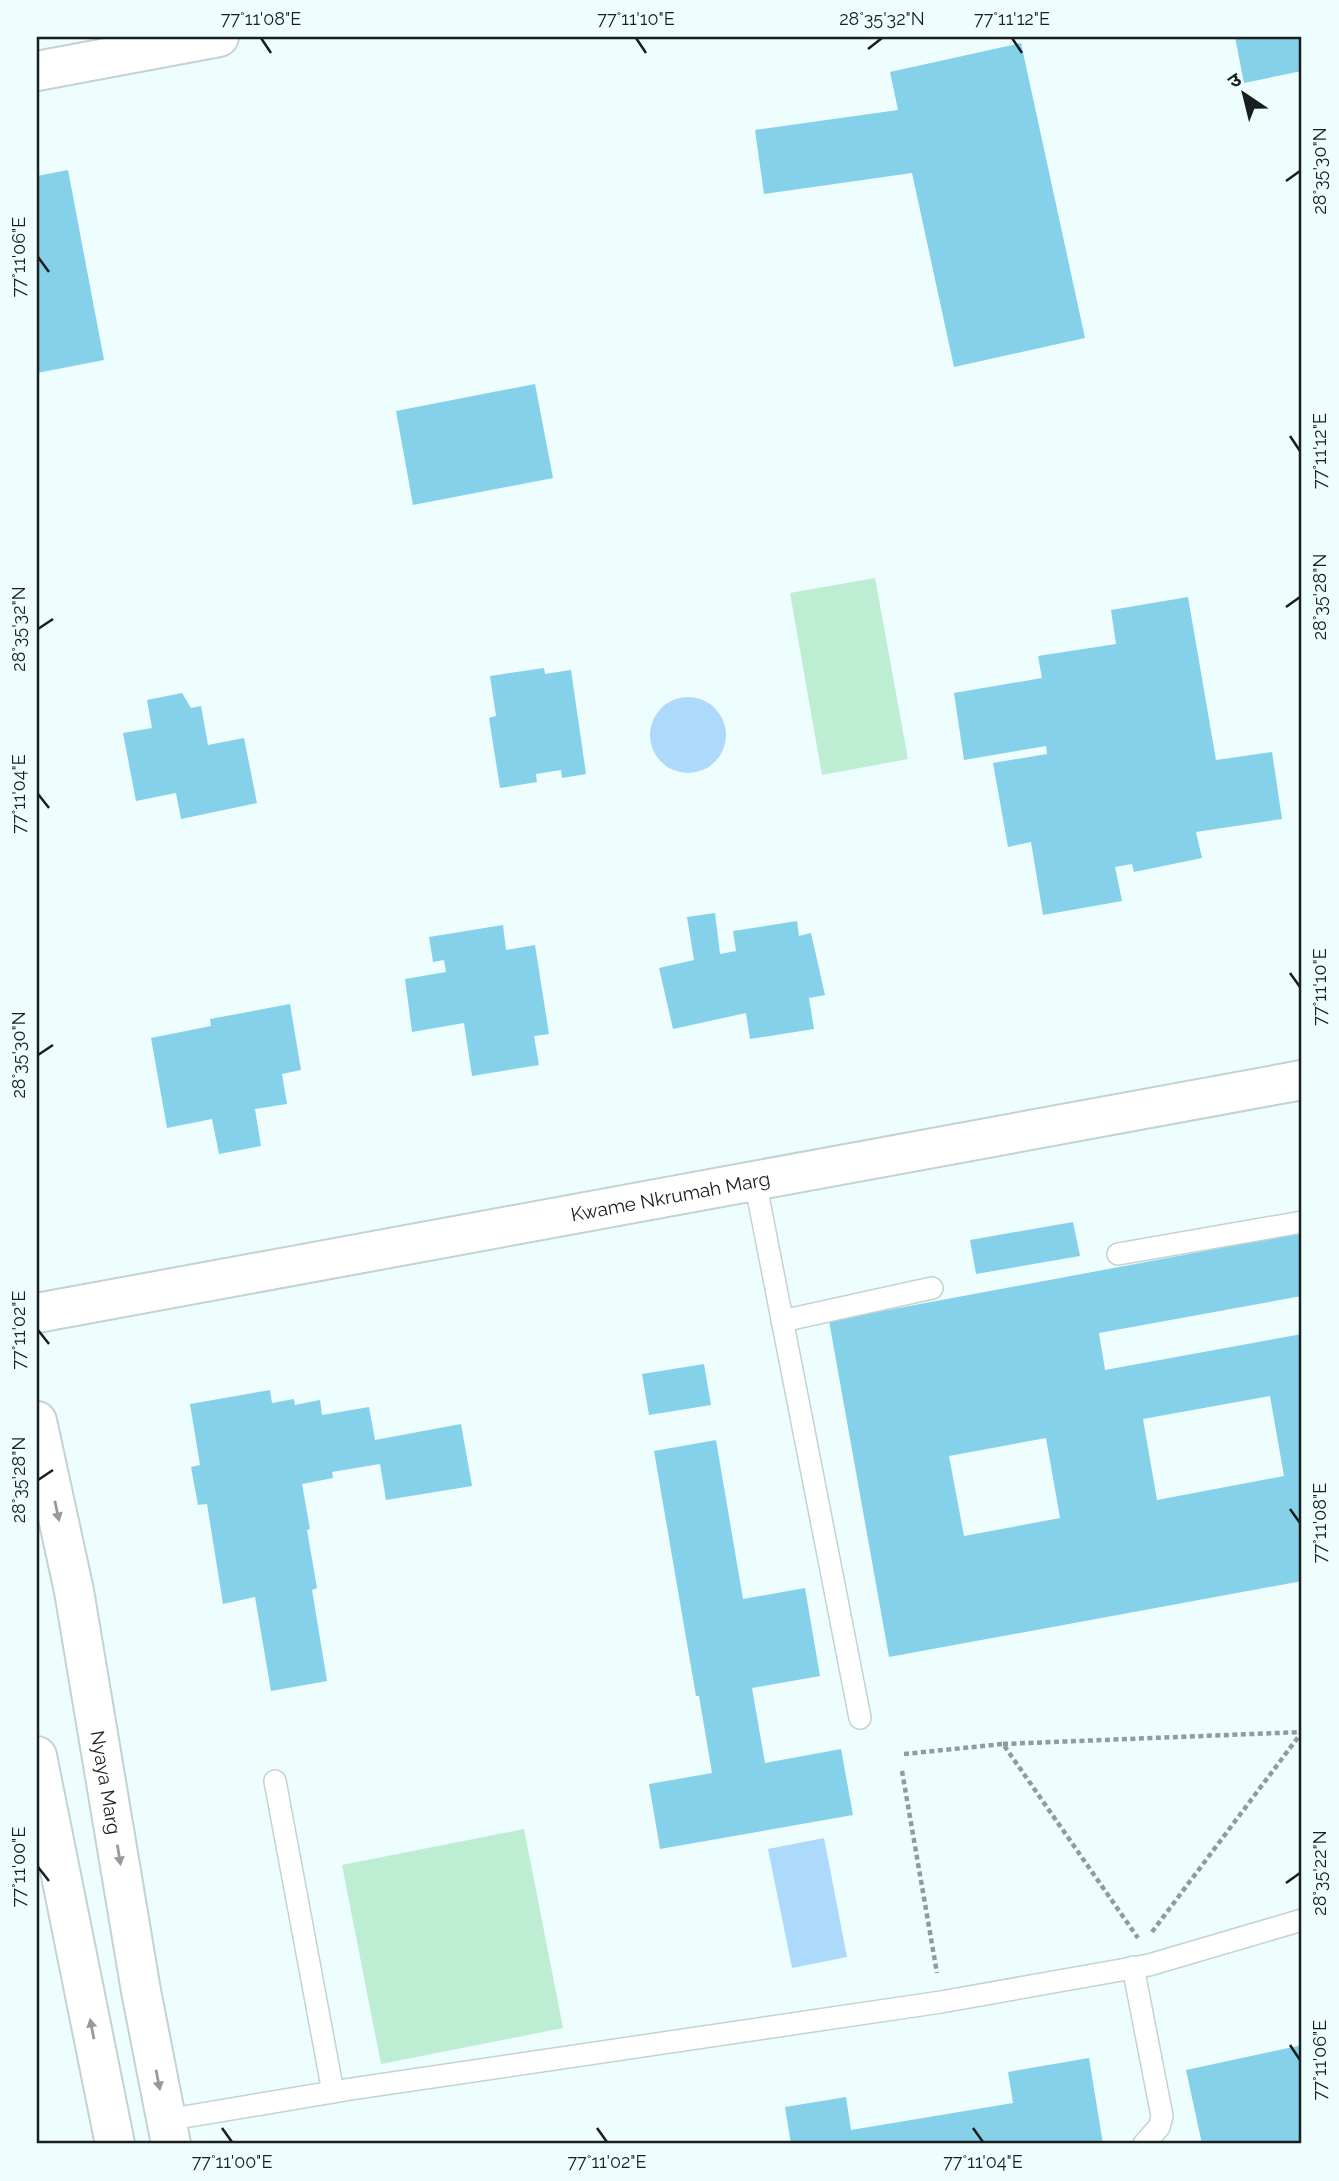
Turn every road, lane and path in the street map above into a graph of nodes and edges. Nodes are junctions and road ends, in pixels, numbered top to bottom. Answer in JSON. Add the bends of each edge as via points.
{"nodes":[{"id":1,"x":219,"y":37,"type":"edge"},
{"id":2,"x":37,"y":71,"type":"edge"},
{"id":3,"x":1302,"y":1080,"type":"edge"},
{"id":4,"x":755,"y":1181,"type":"junction"},
{"id":5,"x":1302,"y":1222,"type":"edge"},
{"id":6,"x":1118,"y":1254,"type":"dead end"},
{"id":7,"x":932,"y":1288,"type":"dead end"},
{"id":8,"x":37,"y":1313,"type":"edge"},
{"id":9,"x":782,"y":1321,"type":"junction"},
{"id":10,"x":37,"y":1420,"type":"edge"},
{"id":11,"x":860,"y":1718,"type":"dead end"},
{"id":12,"x":1003,"y":1744,"type":"junction"},
{"id":13,"x":904,"y":1754,"type":"dead end"},
{"id":14,"x":37,"y":1756,"type":"edge"},
{"id":15,"x":902,"y":1770,"type":"dead end"},
{"id":16,"x":275,"y":1781,"type":"dead end"},
{"id":17,"x":45,"y":1840,"type":"edge"},
{"id":18,"x":1302,"y":1920,"type":"edge"},
{"id":19,"x":1141,"y":1959,"type":"junction"},
{"id":20,"x":942,"y":2002,"type":"junction"},
{"id":21,"x":333,"y":2092,"type":"junction"},
{"id":22,"x":169,"y":2132,"type":"edge"},
{"id":23,"x":115,"y":2144,"type":"edge"},
{"id":24,"x":1144,"y":2144,"type":"edge"}],
"edges":[{"from":1,"to":2,"type":"street"},
{"from":3,"to":4,"type":"street","name":"Kwame Nkrumah Marg"},
{"from":4,"to":8,"type":"street","name":"Kwame Nkrumah Marg"},
{"from":4,"to":9,"type":"lane"},
{"from":5,"to":6,"type":"lane"},
{"from":7,"to":9,"type":"lane"},
{"from":9,"to":11,"type":"lane"},
{"from":10,"to":22,"type":"street","name":"Nyaya Marg","one_way":true,"via":[[75,1591],[141,1992]]},
{"from":12,"to":13,"type":"path"},
{"from":12,"to":19,"type":"path"},
{"from":12,"to":19,"type":"path","via":[[1302,1732]]},
{"from":14,"to":17,"type":"street"},
{"from":15,"to":20,"type":"path"},
{"from":16,"to":21,"type":"lane"},
{"from":23,"to":17,"type":"street","one_way":true},
{"from":18,"to":19,"type":"lane"},
{"from":19,"to":20,"type":"lane"},
{"from":19,"to":24,"type":"lane","via":[[1162,2116]]},
{"from":20,"to":21,"type":"lane"},
{"from":21,"to":22,"type":"lane"}]}
